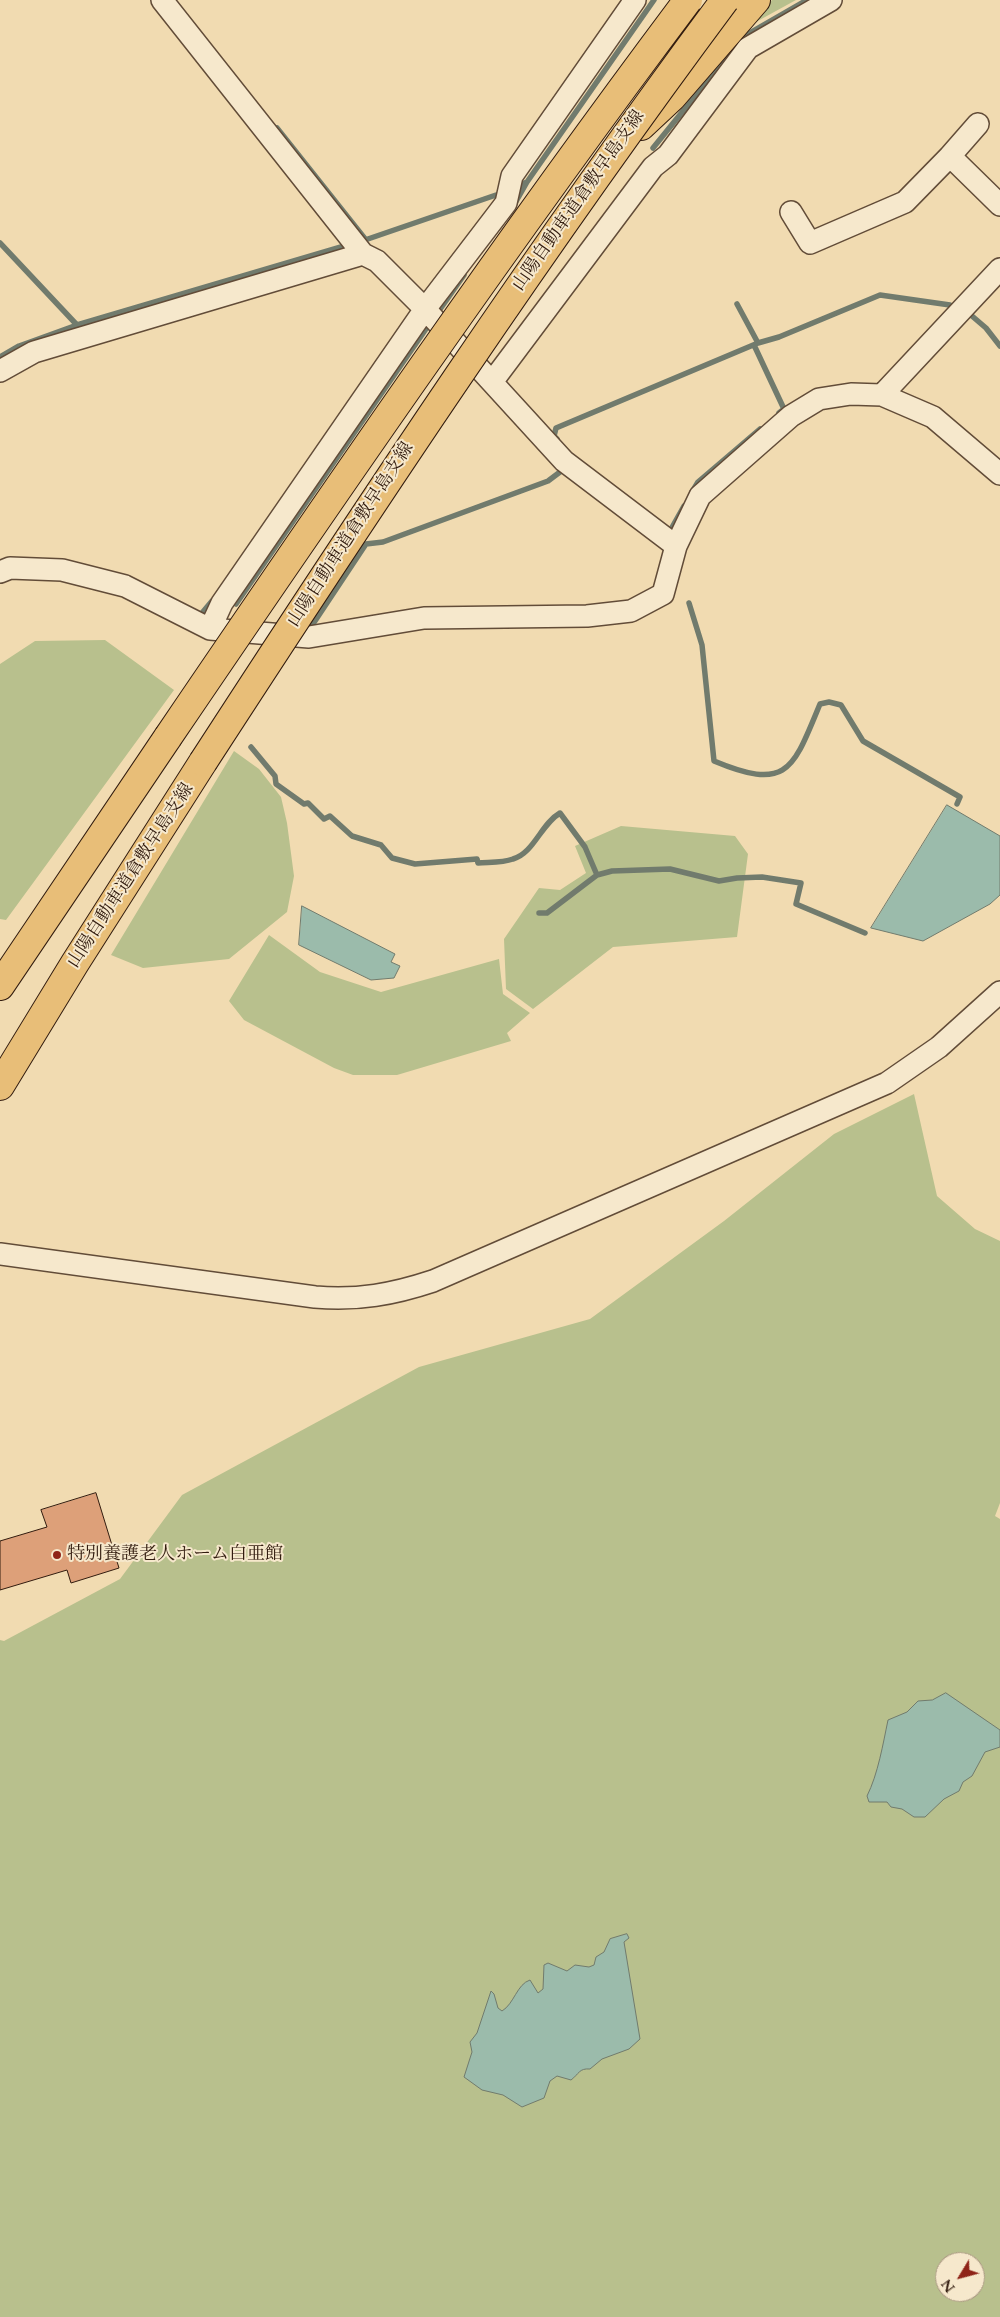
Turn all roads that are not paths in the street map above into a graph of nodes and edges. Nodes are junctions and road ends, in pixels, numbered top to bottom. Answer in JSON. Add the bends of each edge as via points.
{"nodes":[{"id":1,"x":162,"y":0,"type":"edge"},
{"id":2,"x":635,"y":0,"type":"edge"},
{"id":3,"x":680,"y":0,"type":"edge"},
{"id":4,"x":688,"y":0,"type":"edge"},
{"id":5,"x":725,"y":0,"type":"edge"},
{"id":6,"x":756,"y":0,"type":"edge"},
{"id":7,"x":831,"y":0,"type":"edge"},
{"id":8,"x":620,"y":91,"type":"junction"},
{"id":9,"x":978,"y":124,"type":"dead end"},
{"id":10,"x":614,"y":151,"type":"junction"},
{"id":11,"x":950,"y":156,"type":"junction"},
{"id":12,"x":1000,"y":204,"type":"edge"},
{"id":13,"x":791,"y":212,"type":"dead end"},
{"id":14,"x":362,"y":254,"type":"junction"},
{"id":15,"x":1000,"y":269,"type":"edge"},
{"id":16,"x":425,"y":309,"type":"junction"},
{"id":17,"x":0,"y":371,"type":"edge"},
{"id":18,"x":492,"y":382,"type":"junction"},
{"id":19,"x":882,"y":396,"type":"junction"},
{"id":20,"x":1000,"y":474,"type":"edge"},
{"id":21,"x":676,"y":546,"type":"junction"},
{"id":22,"x":0,"y":572,"type":"edge"},
{"id":23,"x":210,"y":629,"type":"junction"},
{"id":24,"x":0,"y":986,"type":"edge"},
{"id":25,"x":1000,"y":992,"type":"edge"},
{"id":26,"x":0,"y":1086,"type":"edge"},
{"id":27,"x":0,"y":1254,"type":"edge"}],
"edges":[{"from":1,"to":14,"type":"street"},
{"from":2,"to":16,"type":"street","via":[[512,176],[506,203]]},
{"from":3,"to":8,"type":"highway","bridge":true},
{"from":4,"to":8,"type":"highway","name":"山陽自動車道倉敷早島支線","bridge":true},
{"from":5,"to":10,"type":"highway","name":"山陽自動車道倉敷早島支線","bridge":true},
{"from":6,"to":10,"type":"highway","bridge":true,"via":[[672,97]]},
{"from":7,"to":18,"type":"street","via":[[748,48],[668,155],[653,167]]},
{"from":8,"to":24,"type":"highway","name":"山陽自動車道倉敷早島支線","bridge":true,"via":[[371,440]]},
{"from":9,"to":11,"type":"street"},
{"from":10,"to":26,"type":"highway","name":"山陽自動車道倉敷早島支線","bridge":true,"via":[[405,453],[75,963]]},
{"from":11,"to":12,"type":"street"},
{"from":11,"to":13,"type":"street","via":[[905,202],[810,244]]},
{"from":14,"to":16,"type":"street","via":[[377,260]]},
{"from":14,"to":17,"type":"street","via":[[34,352]]},
{"from":15,"to":19,"type":"street"},
{"from":16,"to":18,"type":"street"},
{"from":16,"to":23,"type":"street","via":[[222,603]]},
{"from":18,"to":21,"type":"street","via":[[564,461]]},
{"from":19,"to":20,"type":"street","via":[[933,417]]},
{"from":19,"to":21,"type":"street","via":[[851,394],[819,399],[791,416],[700,496]]},
{"from":21,"to":23,"type":"street","via":[[664,594],[631,611],[587,616],[424,618],[309,637]]},
{"from":22,"to":23,"type":"street","via":[[10,568],[62,570],[125,586]]},
{"from":25,"to":27,"type":"street","via":[[939,1047],[887,1083],[408,1289],[359,1298],[315,1297]]}]}
